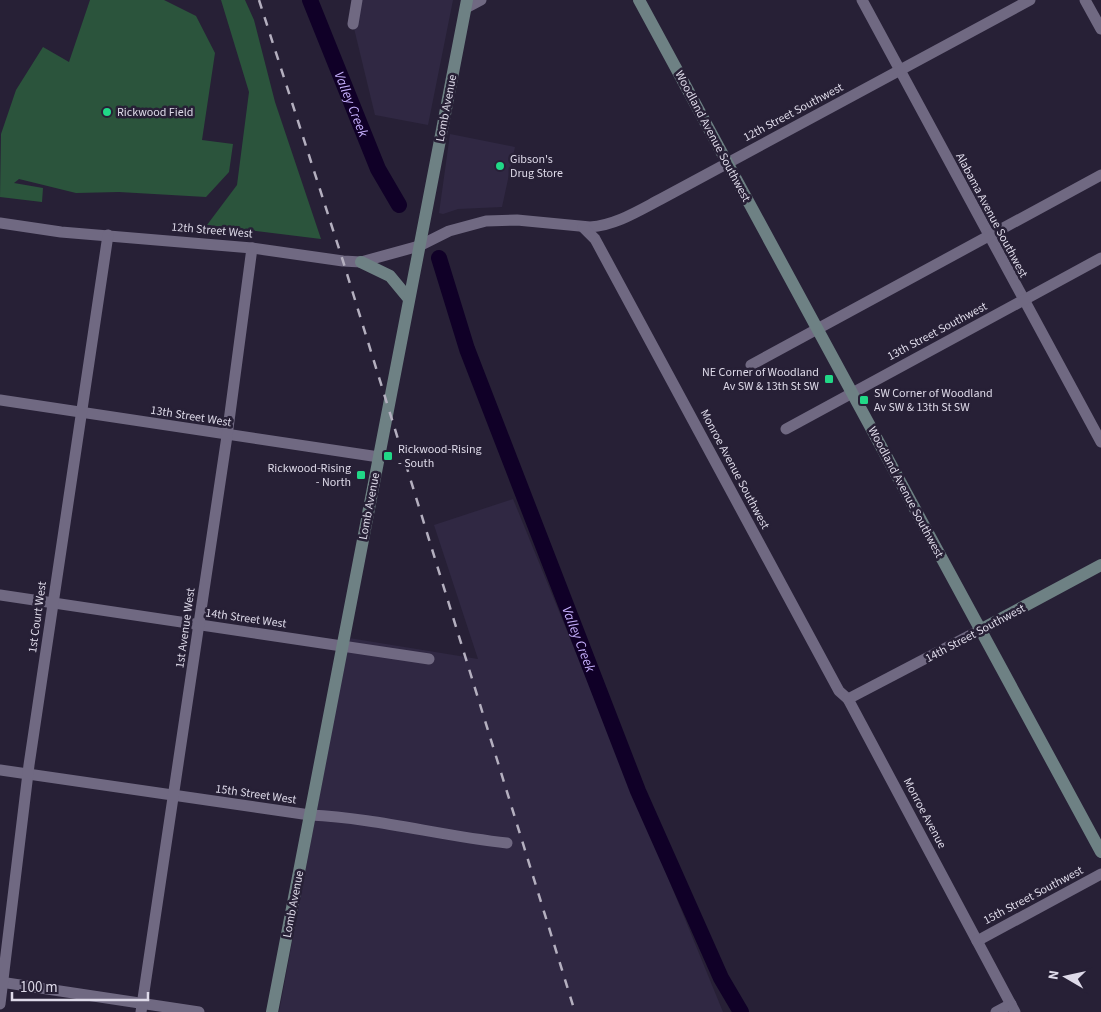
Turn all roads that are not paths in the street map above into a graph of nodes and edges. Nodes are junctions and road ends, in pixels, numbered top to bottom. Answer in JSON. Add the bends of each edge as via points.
{"nodes":[{"id":1,"x":357,"y":0,"type":"edge"},
{"id":2,"x":481,"y":0,"type":"edge"},
{"id":3,"x":639,"y":0,"type":"edge"},
{"id":4,"x":862,"y":0,"type":"edge"},
{"id":5,"x":1030,"y":0,"type":"edge"},
{"id":6,"x":1085,"y":0,"type":"edge"},
{"id":7,"x":467,"y":4,"type":"edge"},
{"id":8,"x":353,"y":24,"type":"dead end"},
{"id":9,"x":1101,"y":29,"type":"edge"},
{"id":10,"x":900,"y":70,"type":"junction"},
{"id":11,"x":727,"y":163,"type":"junction"},
{"id":12,"x":1101,"y":175,"type":"edge"},
{"id":13,"x":0,"y":223,"type":"edge"},
{"id":14,"x":583,"y":227,"type":"junction"},
{"id":15,"x":108,"y":236,"type":"junction"},
{"id":16,"x":988,"y":236,"type":"junction"},
{"id":17,"x":419,"y":246,"type":"junction"},
{"id":18,"x":252,"y":248,"type":"junction"},
{"id":19,"x":1101,"y":258,"type":"edge"},
{"id":20,"x":362,"y":262,"type":"junction"},
{"id":21,"x":408,"y":299,"type":"junction"},
{"id":22,"x":1023,"y":300,"type":"junction"},
{"id":23,"x":817,"y":331,"type":"junction"},
{"id":24,"x":751,"y":366,"type":"dead end"},
{"id":25,"x":852,"y":391,"type":"junction"},
{"id":26,"x":0,"y":400,"type":"edge"},
{"id":27,"x":82,"y":412,"type":"junction"},
{"id":28,"x":786,"y":429,"type":"dead end"},
{"id":29,"x":227,"y":436,"type":"junction"},
{"id":30,"x":1101,"y":442,"type":"edge"},
{"id":31,"x":379,"y":457,"type":"junction"},
{"id":32,"x":1101,"y":565,"type":"edge"},
{"id":33,"x":0,"y":595,"type":"edge"},
{"id":34,"x":53,"y":603,"type":"junction"},
{"id":35,"x":199,"y":625,"type":"junction"},
{"id":36,"x":980,"y":630,"type":"junction"},
{"id":37,"x":342,"y":646,"type":"junction"},
{"id":38,"x":430,"y":660,"type":"dead end"},
{"id":39,"x":848,"y":699,"type":"junction"},
{"id":40,"x":0,"y":770,"type":"edge"},
{"id":41,"x":29,"y":774,"type":"junction"},
{"id":42,"x":173,"y":796,"type":"junction"},
{"id":43,"x":310,"y":815,"type":"junction"},
{"id":44,"x":507,"y":843,"type":"dead end"},
{"id":45,"x":1101,"y":852,"type":"edge"},
{"id":46,"x":1101,"y":874,"type":"edge"},
{"id":47,"x":977,"y":941,"type":"junction"},
{"id":48,"x":2,"y":982,"type":"edge"},
{"id":49,"x":0,"y":1004,"type":"edge"},
{"id":50,"x":142,"y":1008,"type":"edge"},
{"id":51,"x":1013,"y":1008,"type":"edge"},
{"id":52,"x":199,"y":1012,"type":"edge"},
{"id":53,"x":272,"y":1012,"type":"edge"},
{"id":54,"x":996,"y":1012,"type":"edge"}],
"edges":[{"from":1,"to":8,"type":"street"},
{"from":2,"to":7,"type":"street"},
{"from":3,"to":11,"type":"street","name":"Woodland Avenue Southwest"},
{"from":4,"to":10,"type":"street","name":"Alabama Avenue Southwest"},
{"from":5,"to":10,"type":"street","name":"12th Street Southwest"},
{"from":6,"to":9,"type":"street"},
{"from":7,"to":17,"type":"street","name":"Lomb Avenue"},
{"from":10,"to":11,"type":"street","name":"12th Street Southwest"},
{"from":10,"to":16,"type":"street","name":"Alabama Avenue Southwest"},
{"from":11,"to":14,"type":"street","name":"12th Street Southwest","via":[[618,221]]},
{"from":11,"to":23,"type":"street","name":"Woodland Avenue Southwest"},
{"from":12,"to":16,"type":"street"},
{"from":13,"to":15,"type":"street","name":"12th Street West"},
{"from":14,"to":17,"type":"street","name":"12th Street Southwest","via":[[517,220],[486,221],[449,231]]},
{"from":14,"to":39,"type":"street","name":"Monroe Avenue Southwest","via":[[595,239],[839,691]]},
{"from":15,"to":18,"type":"street","name":"12th Street West"},
{"from":15,"to":27,"type":"street","name":"1st Court West"},
{"from":16,"to":22,"type":"street","name":"Alabama Avenue Southwest"},
{"from":16,"to":23,"type":"street"},
{"from":17,"to":20,"type":"street","name":"12th Street West"},
{"from":17,"to":21,"type":"street","name":"Lomb Avenue"},
{"from":18,"to":20,"type":"street","name":"12th Street West"},
{"from":18,"to":29,"type":"street","name":"1st Avenue West"},
{"from":19,"to":22,"type":"street","name":"13th Street Southwest"},
{"from":20,"to":21,"type":"street","via":[[390,276]]},
{"from":21,"to":31,"type":"street","name":"Lomb Avenue"},
{"from":22,"to":25,"type":"street","name":"13th Street Southwest"},
{"from":22,"to":30,"type":"street","name":"Alabama Avenue Southwest"},
{"from":23,"to":24,"type":"street"},
{"from":23,"to":25,"type":"street","name":"Woodland Avenue Southwest"},
{"from":25,"to":28,"type":"street","name":"13th Street Southwest"},
{"from":25,"to":36,"type":"street","name":"Woodland Avenue Southwest"},
{"from":26,"to":27,"type":"street","name":"13th Street West"},
{"from":27,"to":29,"type":"street","name":"13th Street West"},
{"from":27,"to":34,"type":"street","name":"1st Court West"},
{"from":29,"to":31,"type":"street","name":"13th Street West"},
{"from":29,"to":35,"type":"street","name":"1st Avenue West"},
{"from":31,"to":37,"type":"street","name":"Lomb Avenue"},
{"from":32,"to":36,"type":"street","name":"14th Street Southwest"},
{"from":33,"to":34,"type":"street","name":"14th Street West"},
{"from":34,"to":35,"type":"street","name":"14th Street West"},
{"from":34,"to":41,"type":"street","name":"1st Court West"},
{"from":35,"to":37,"type":"street","name":"14th Street West"},
{"from":35,"to":42,"type":"street","name":"1st Avenue West"},
{"from":36,"to":39,"type":"street","name":"14th Street Southwest"},
{"from":36,"to":45,"type":"street","name":"Woodland Avenue Southwest"},
{"from":37,"to":38,"type":"street","name":"14th Street West"},
{"from":37,"to":43,"type":"street","name":"Lomb Avenue"},
{"from":39,"to":47,"type":"street","name":"Monroe Avenue"},
{"from":40,"to":41,"type":"street","name":"15th Street West"},
{"from":41,"to":42,"type":"street","name":"15th Street West"},
{"from":41,"to":48,"type":"street","name":"1st Court West"},
{"from":42,"to":43,"type":"street","name":"15th Street West"},
{"from":42,"to":50,"type":"street","name":"1st Avenue West"},
{"from":43,"to":44,"type":"street","name":"15th Street West","via":[[335,816]]},
{"from":43,"to":53,"type":"street","name":"Lomb Avenue"},
{"from":46,"to":47,"type":"street","name":"15th Street Southwest"},
{"from":47,"to":51,"type":"street"},
{"from":48,"to":49,"type":"street","name":"1st Court West"},
{"from":48,"to":50,"type":"street"},
{"from":50,"to":52,"type":"street"},
{"from":51,"to":54,"type":"street"}]}
